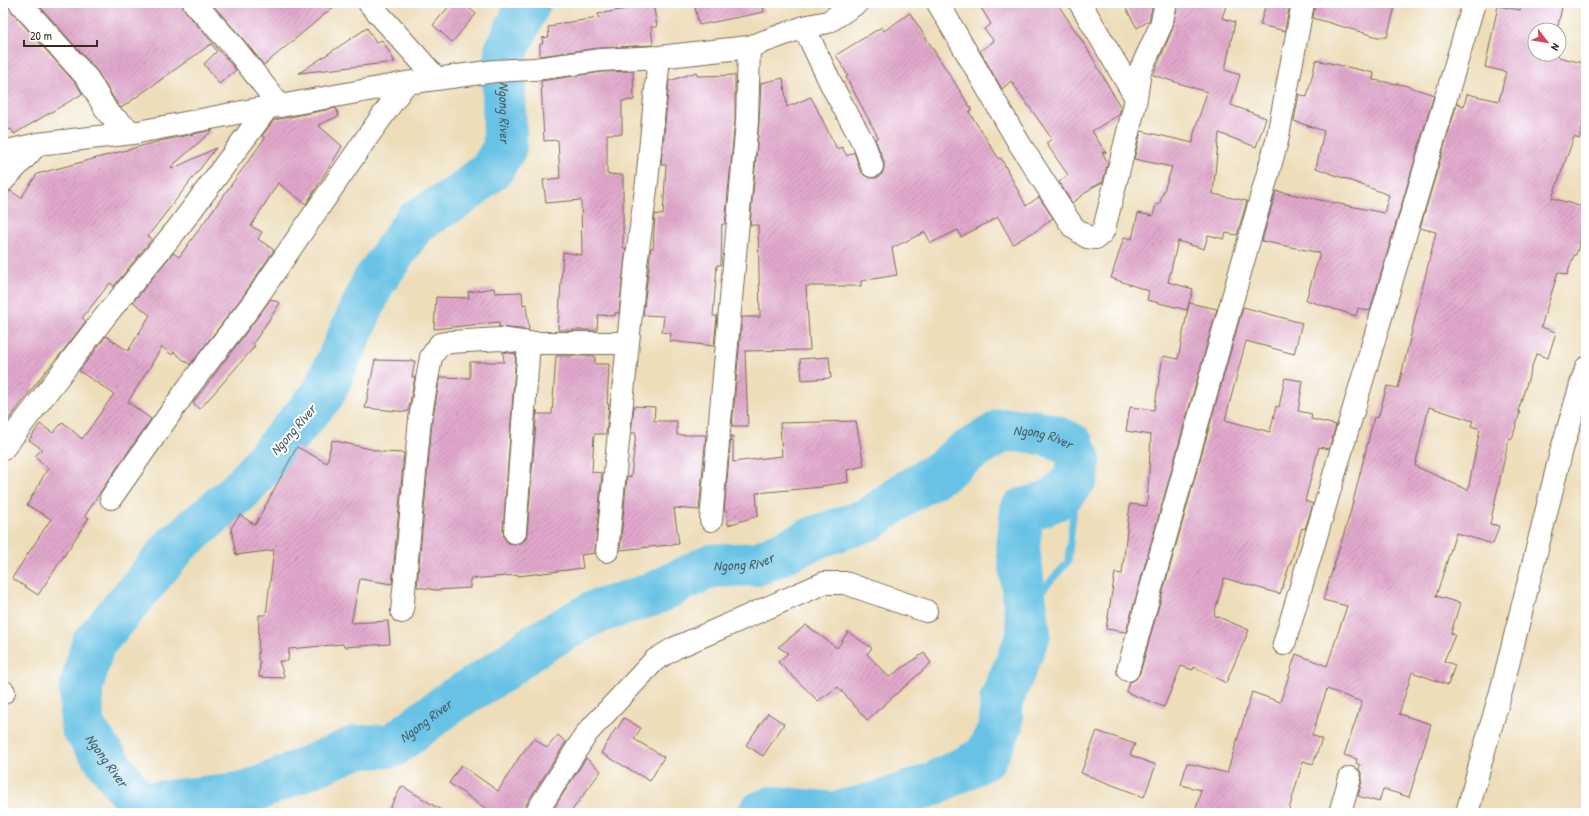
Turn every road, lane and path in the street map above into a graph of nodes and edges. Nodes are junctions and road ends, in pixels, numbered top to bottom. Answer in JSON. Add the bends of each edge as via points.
{"nodes":[{"id":1,"x":20,"y":3,"type":"edge"},
{"id":2,"x":194,"y":3,"type":"edge"},
{"id":3,"x":369,"y":3,"type":"edge"},
{"id":4,"x":857,"y":3,"type":"edge"},
{"id":5,"x":938,"y":3,"type":"edge"},
{"id":6,"x":1080,"y":3,"type":"edge"},
{"id":7,"x":1166,"y":3,"type":"edge"},
{"id":8,"x":1303,"y":3,"type":"edge"},
{"id":9,"x":1474,"y":3,"type":"edge"},
{"id":10,"x":804,"y":27,"type":"junction"},
{"id":11,"x":749,"y":47,"type":"junction"},
{"id":12,"x":659,"y":56,"type":"junction"},
{"id":13,"x":436,"y":79,"type":"junction"},
{"id":14,"x":406,"y":83,"type":"junction"},
{"id":15,"x":1136,"y":98,"type":"junction"},
{"id":16,"x":274,"y":106,"type":"junction"},
{"id":17,"x":132,"y":133,"type":"junction"},
{"id":18,"x":38,"y":144,"type":"junction"},
{"id":19,"x":3,"y":152,"type":"edge"},
{"id":20,"x":872,"y":166,"type":"dead end"},
{"id":21,"x":3,"y":182,"type":"edge"},
{"id":22,"x":529,"y":343,"type":"junction"},
{"id":23,"x":628,"y":343,"type":"junction"},
{"id":24,"x":1586,"y":368,"type":"edge"},
{"id":25,"x":3,"y":449,"type":"edge"},
{"id":26,"x":111,"y":498,"type":"dead end"},
{"id":27,"x":711,"y":520,"type":"dead end"},
{"id":28,"x":515,"y":532,"type":"dead end"},
{"id":29,"x":607,"y":551,"type":"dead end"},
{"id":30,"x":926,"y":611,"type":"dead end"},
{"id":31,"x":402,"y":612,"type":"dead end"},
{"id":32,"x":1284,"y":644,"type":"dead end"},
{"id":33,"x":1128,"y":670,"type":"dead end"},
{"id":34,"x":1350,"y":778,"type":"dead end"},
{"id":35,"x":536,"y":813,"type":"edge"},
{"id":36,"x":1340,"y":813,"type":"edge"},
{"id":37,"x":1467,"y":813,"type":"edge"}],
"edges":[{"from":1,"to":17,"type":"street","via":[[88,79],[108,113]]},
{"from":2,"to":16,"type":"street","via":[[234,47]]},
{"from":3,"to":13,"type":"street"},
{"from":4,"to":10,"type":"street","via":[[828,22]]},
{"from":5,"to":15,"type":"street","via":[[1057,203],[1073,228],[1087,237],[1096,238],[1104,229]]},
{"from":6,"to":15,"type":"street"},
{"from":7,"to":15,"type":"street","via":[[1161,24],[1140,71]]},
{"from":8,"to":33,"type":"street","via":[[1277,141]]},
{"from":9,"to":32,"type":"street"},
{"from":10,"to":11,"type":"street"},
{"from":10,"to":20,"type":"street","via":[[834,90],[864,144]]},
{"from":11,"to":12,"type":"street"},
{"from":11,"to":27,"type":"street","via":[[746,130]]},
{"from":12,"to":13,"type":"street"},
{"from":12,"to":23,"type":"street"},
{"from":13,"to":14,"type":"street"},
{"from":14,"to":16,"type":"street"},
{"from":14,"to":26,"type":"street"},
{"from":16,"to":17,"type":"street"},
{"from":16,"to":25,"type":"street","via":[[107,314]]},
{"from":17,"to":18,"type":"street"},
{"from":18,"to":19,"type":"street"},
{"from":18,"to":21,"type":"street"},
{"from":22,"to":23,"type":"street"},
{"from":22,"to":28,"type":"street"},
{"from":22,"to":31,"type":"street","via":[[500,339],[451,342],[440,344],[431,357],[420,419]]},
{"from":23,"to":29,"type":"street"},
{"from":24,"to":37,"type":"street","via":[[1562,449],[1502,688]]},
{"from":30,"to":35,"type":"street","via":[[845,583],[824,583],[675,648],[655,660],[587,733]]},
{"from":34,"to":36,"type":"street"}]}
